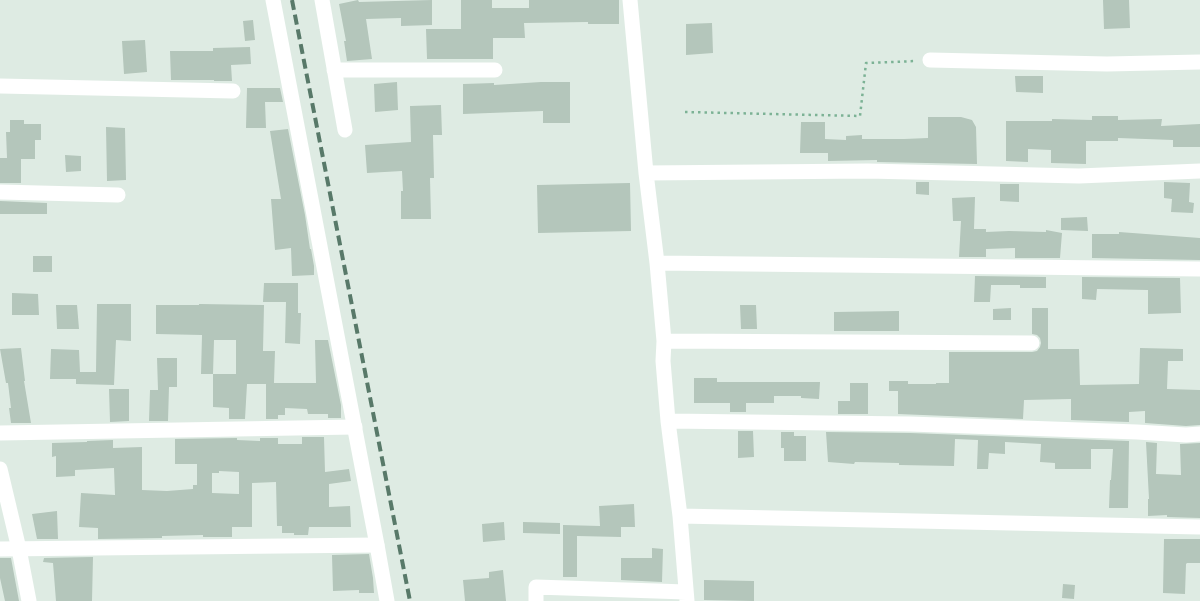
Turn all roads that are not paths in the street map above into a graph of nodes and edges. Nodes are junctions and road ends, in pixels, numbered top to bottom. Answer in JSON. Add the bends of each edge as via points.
{"nodes":[{"id":1,"x":273,"y":0,"type":"edge"},
{"id":2,"x":322,"y":0,"type":"edge"},
{"id":3,"x":630,"y":0,"type":"edge"},
{"id":4,"x":930,"y":60,"type":"road end"},
{"id":5,"x":1200,"y":62,"type":"edge"},
{"id":6,"x":334,"y":70,"type":"junction"},
{"id":7,"x":495,"y":70,"type":"dead end"},
{"id":8,"x":0,"y":86,"type":"edge"},
{"id":9,"x":233,"y":91,"type":"dead end"},
{"id":10,"x":345,"y":130,"type":"dead end"},
{"id":11,"x":1200,"y":171,"type":"edge"},
{"id":12,"x":646,"y":173,"type":"junction"},
{"id":13,"x":0,"y":192,"type":"edge"},
{"id":14,"x":118,"y":195,"type":"dead end"},
{"id":15,"x":657,"y":263,"type":"junction"},
{"id":16,"x":1200,"y":269,"type":"edge"},
{"id":17,"x":664,"y":341,"type":"junction"},
{"id":18,"x":1032,"y":343,"type":"dead end"},
{"id":19,"x":668,"y":421,"type":"junction"},
{"id":20,"x":355,"y":427,"type":"junction"},
{"id":21,"x":0,"y":433,"type":"edge"},
{"id":22,"x":1200,"y":434,"type":"edge"},
{"id":23,"x":0,"y":468,"type":"edge"},
{"id":24,"x":680,"y":516,"type":"junction"},
{"id":25,"x":1200,"y":527,"type":"edge"},
{"id":26,"x":377,"y":545,"type":"junction"},
{"id":27,"x":0,"y":549,"type":"edge"},
{"id":28,"x":19,"y":549,"type":"junction"},
{"id":29,"x":686,"y":596,"type":"edge"},
{"id":30,"x":28,"y":601,"type":"edge"},
{"id":31,"x":387,"y":601,"type":"edge"},
{"id":32,"x":536,"y":601,"type":"edge"}],
"edges":[{"from":1,"to":20,"type":"street"},
{"from":2,"to":6,"type":"street"},
{"from":3,"to":12,"type":"street"},
{"from":4,"to":5,"type":"street","via":[[1107,64]]},
{"from":6,"to":7,"type":"street"},
{"from":6,"to":10,"type":"street"},
{"from":8,"to":9,"type":"street"},
{"from":11,"to":12,"type":"street","via":[[1079,176],[868,171]]},
{"from":12,"to":15,"type":"street"},
{"from":13,"to":14,"type":"street"},
{"from":15,"to":16,"type":"street"},
{"from":15,"to":17,"type":"street"},
{"from":17,"to":18,"type":"street"},
{"from":17,"to":19,"type":"street"},
{"from":19,"to":22,"type":"street","via":[[910,424]]},
{"from":19,"to":24,"type":"street"},
{"from":20,"to":21,"type":"street"},
{"from":20,"to":26,"type":"street"},
{"from":23,"to":28,"type":"street"},
{"from":24,"to":25,"type":"street"},
{"from":24,"to":29,"type":"street"},
{"from":26,"to":28,"type":"street"},
{"from":26,"to":31,"type":"street"},
{"from":27,"to":28,"type":"street"},
{"from":28,"to":30,"type":"street"},
{"from":29,"to":32,"type":"street","via":[[536,587]]}]}
